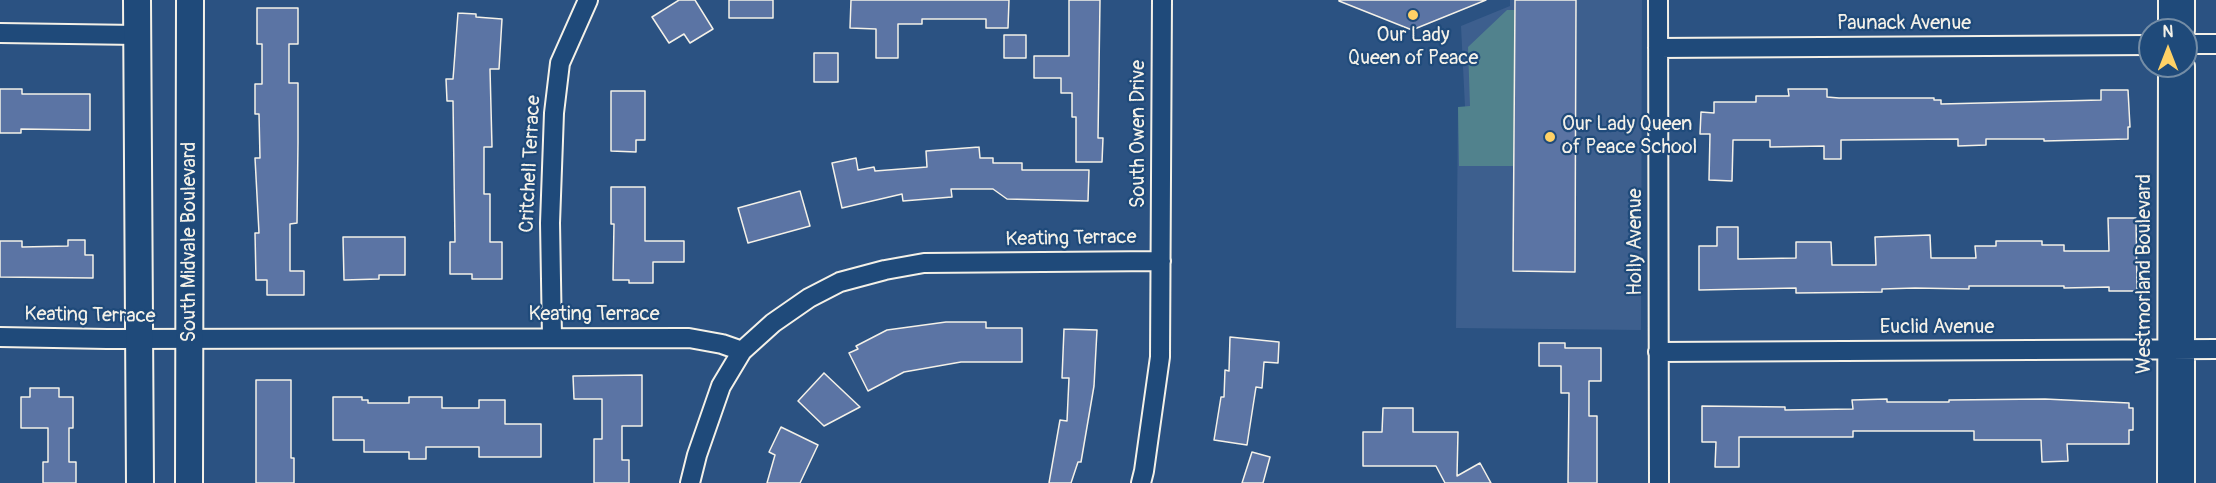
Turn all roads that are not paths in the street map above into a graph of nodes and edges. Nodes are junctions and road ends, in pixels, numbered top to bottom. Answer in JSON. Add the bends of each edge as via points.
{"nodes":[{"id":1,"x":137,"y":0,"type":"edge"},
{"id":2,"x":190,"y":0,"type":"edge"},
{"id":3,"x":588,"y":0,"type":"edge"},
{"id":4,"x":1162,"y":0,"type":"edge"},
{"id":5,"x":1659,"y":0,"type":"edge"},
{"id":6,"x":2168,"y":0,"type":"edge"},
{"id":7,"x":2185,"y":0,"type":"edge"},
{"id":8,"x":2168,"y":18,"type":"edge"},
{"id":9,"x":2185,"y":18,"type":"edge"},
{"id":10,"x":0,"y":33,"type":"edge"},
{"id":11,"x":137,"y":35,"type":"junction"},
{"id":12,"x":2198,"y":44,"type":"edge"},
{"id":13,"x":2216,"y":44,"type":"edge"},
{"id":14,"x":2138,"y":45,"type":"edge"},
{"id":15,"x":1659,"y":48,"type":"junction"},
{"id":16,"x":2168,"y":78,"type":"edge"},
{"id":17,"x":2185,"y":78,"type":"edge"},
{"id":18,"x":1161,"y":261,"type":"junction"},
{"id":19,"x":0,"y":337,"type":"edge"},
{"id":20,"x":552,"y":337,"type":"junction"},
{"id":21,"x":140,"y":339,"type":"junction"},
{"id":22,"x":190,"y":339,"type":"junction"},
{"id":23,"x":2176,"y":349,"type":"junction"},
{"id":24,"x":2216,"y":349,"type":"edge"},
{"id":25,"x":742,"y":351,"type":"junction"},
{"id":26,"x":1659,"y":352,"type":"junction"},
{"id":27,"x":140,"y":483,"type":"edge"},
{"id":28,"x":189,"y":483,"type":"edge"},
{"id":29,"x":690,"y":483,"type":"edge"},
{"id":30,"x":1141,"y":483,"type":"edge"},
{"id":31,"x":1659,"y":483,"type":"edge"},
{"id":32,"x":2167,"y":483,"type":"edge"},
{"id":33,"x":2185,"y":483,"type":"edge"}],
"edges":[{"from":1,"to":11,"type":"main road"},
{"from":2,"to":22,"type":"main road","name":"South Midvale Boulevard"},
{"from":3,"to":20,"type":"street","name":"Critchell Terrace","via":[[560,63],[554,113],[550,223]]},
{"from":4,"to":18,"type":"street","name":"South Owen Drive"},
{"from":5,"to":15,"type":"street","name":"Holly Avenue"},
{"from":6,"to":8,"type":"street"},
{"from":7,"to":9,"type":"street"},
{"from":10,"to":11,"type":"street"},
{"from":11,"to":21,"type":"main road"},
{"from":12,"to":13,"type":"street"},
{"from":14,"to":15,"type":"street","name":"Paunack Avenue"},
{"from":15,"to":26,"type":"street","name":"Holly Avenue"},
{"from":16,"to":23,"type":"street","name":"Westmorland Boulevard"},
{"from":17,"to":23,"type":"street","name":"Westmorland Boulevard"},
{"from":18,"to":25,"type":"street","name":"Keating Terrace","via":[[924,264],[885,270],[840,282],[809,297]]},
{"from":18,"to":30,"type":"street","name":"South Owen Drive","via":[[1160,357]]},
{"from":19,"to":21,"type":"street","name":"Keating Terrace"},
{"from":20,"to":22,"type":"street","name":"Keating Terrace"},
{"from":20,"to":25,"type":"street","name":"Keating Terrace","via":[[689,338]]},
{"from":21,"to":22,"type":"street","name":"Keating Terrace"},
{"from":21,"to":27,"type":"main road"},
{"from":22,"to":28,"type":"main road","name":"South Midvale Boulevard"},
{"from":23,"to":24,"type":"street","name":"Euclid Avenue"},
{"from":23,"to":26,"type":"street","name":"Euclid Avenue"},
{"from":23,"to":32,"type":"street","name":"Westmorland Boulevard"},
{"from":23,"to":33,"type":"street","name":"Westmorland Boulevard"},
{"from":25,"to":29,"type":"street","via":[[721,386]]},
{"from":26,"to":31,"type":"street","name":"Holly Avenue"}]}
